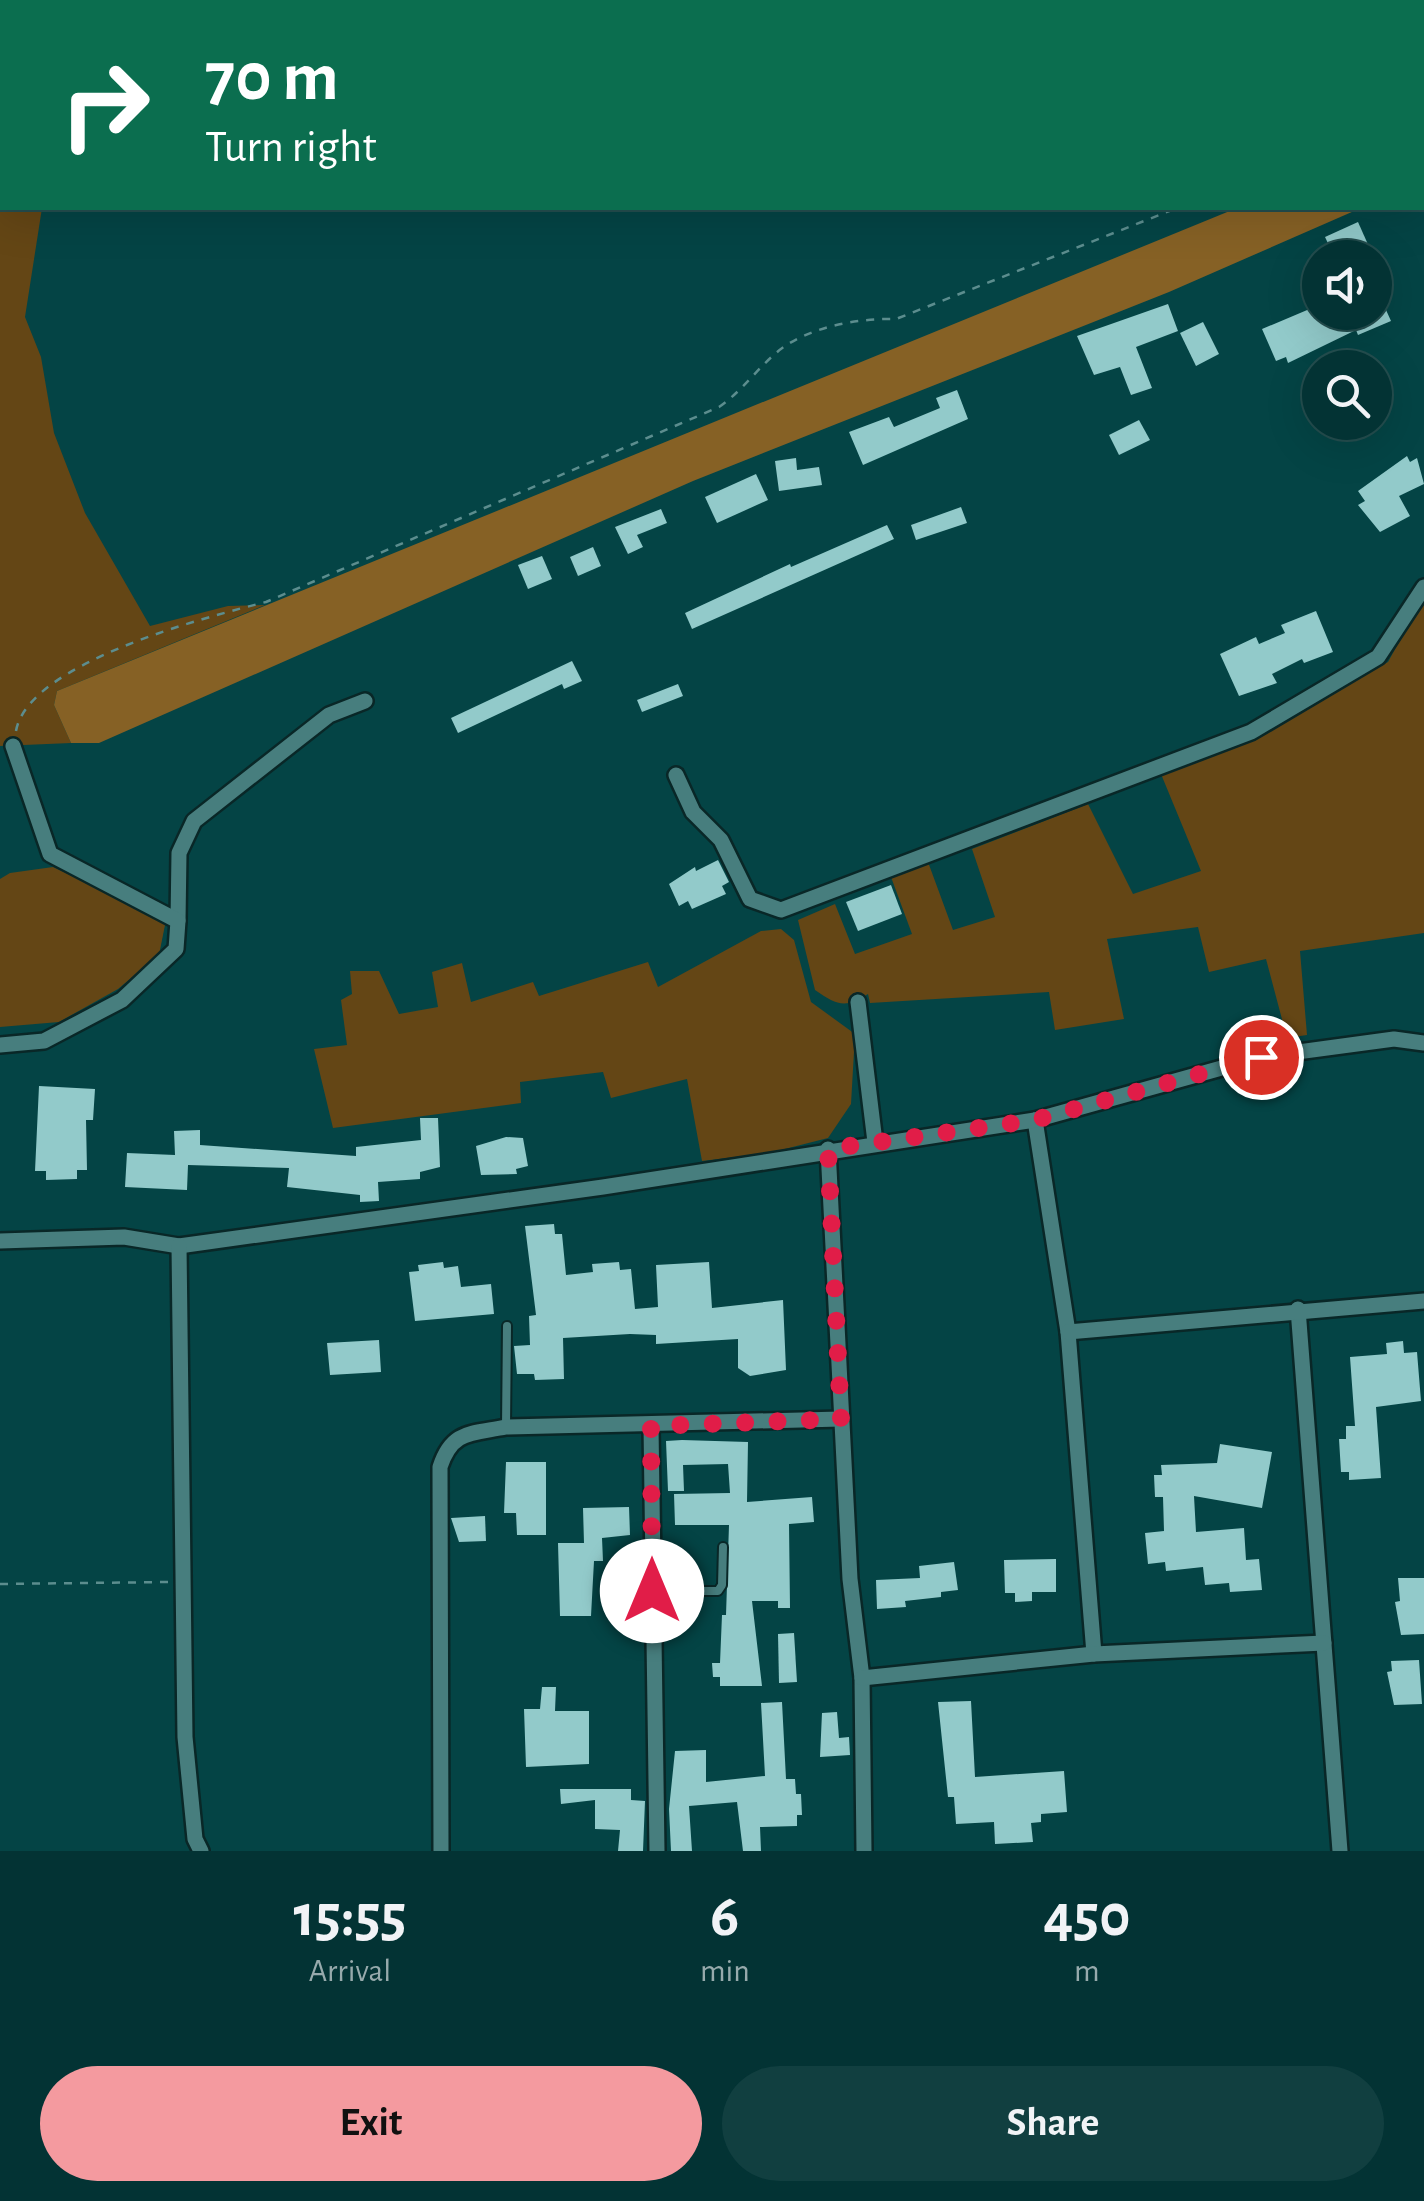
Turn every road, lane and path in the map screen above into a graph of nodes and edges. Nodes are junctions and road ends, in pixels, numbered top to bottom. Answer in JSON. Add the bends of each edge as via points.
{"nodes":[{"id":1,"x":1172,"y":210,"type":"edge"},
{"id":2,"x":1424,"y":586,"type":"edge"},
{"id":3,"x":365,"y":701,"type":"dead end"},
{"id":4,"x":13,"y":746,"type":"joint"},
{"id":5,"x":676,"y":775,"type":"dead end"},
{"id":6,"x":178,"y":921,"type":"junction"},
{"id":7,"x":858,"y":1002,"type":"dead end"},
{"id":8,"x":1424,"y":1043,"type":"edge"},
{"id":9,"x":0,"y":1045,"type":"edge"},
{"id":10,"x":1035,"y":1120,"type":"junction"},
{"id":11,"x":875,"y":1142,"type":"junction"},
{"id":12,"x":828,"y":1149,"type":"junction"},
{"id":13,"x":0,"y":1241,"type":"edge"},
{"id":14,"x":179,"y":1246,"type":"junction"},
{"id":15,"x":1424,"y":1301,"type":"edge"},
{"id":16,"x":1298,"y":1310,"type":"junction"},
{"id":17,"x":507,"y":1326,"type":"dead end"},
{"id":18,"x":1068,"y":1332,"type":"junction"},
{"id":19,"x":841,"y":1419,"type":"junction"},
{"id":20,"x":651,"y":1426,"type":"junction"},
{"id":21,"x":506,"y":1427,"type":"junction"},
{"id":22,"x":723,"y":1547,"type":"dead end"},
{"id":23,"x":183,"y":1582,"type":"junction"},
{"id":24,"x":0,"y":1584,"type":"edge"},
{"id":25,"x":652,"y":1591,"type":"junction"},
{"id":26,"x":1324,"y":1643,"type":"junction"},
{"id":27,"x":1094,"y":1654,"type":"junction"},
{"id":28,"x":862,"y":1678,"type":"junction"},
{"id":29,"x":201,"y":1851,"type":"edge"},
{"id":30,"x":441,"y":1851,"type":"edge"},
{"id":31,"x":657,"y":1851,"type":"edge"},
{"id":32,"x":864,"y":1851,"type":"edge"},
{"id":33,"x":1340,"y":1851,"type":"edge"}],
"edges":[{"from":1,"to":4,"type":"path","via":[[896,319],[829,328],[778,350],[746,388],[719,407],[266,602],[201,618],[55,680],[17,723]]},
{"from":2,"to":5,"type":"street","via":[[1378,657],[1251,732],[781,910],[750,899],[722,840],[694,812]]},
{"from":3,"to":6,"type":"street","via":[[329,715],[194,820],[180,854]]},
{"from":4,"to":6,"type":"street","via":[[50,854]]},
{"from":6,"to":9,"type":"street","via":[[176,949],[122,1000],[44,1040]]},
{"from":7,"to":11,"type":"street"},
{"from":8,"to":10,"type":"street","via":[[1394,1039],[1261,1057]]},
{"from":10,"to":11,"type":"street"},
{"from":10,"to":18,"type":"street"},
{"from":11,"to":12,"type":"street"},
{"from":12,"to":14,"type":"street"},
{"from":12,"to":19,"type":"street"},
{"from":13,"to":14,"type":"street","via":[[124,1236]]},
{"from":14,"to":23,"type":"street"},
{"from":15,"to":16,"type":"street"},
{"from":16,"to":18,"type":"street"},
{"from":16,"to":26,"type":"street"},
{"from":17,"to":21,"type":"lane"},
{"from":18,"to":27,"type":"street"},
{"from":19,"to":20,"type":"street"},
{"from":19,"to":28,"type":"street"},
{"from":20,"to":21,"type":"street"},
{"from":20,"to":25,"type":"street"},
{"from":21,"to":30,"type":"street","via":[[447,1445],[440,1467]]},
{"from":22,"to":25,"type":"lane","via":[[718,1592]]},
{"from":23,"to":24,"type":"path"},
{"from":23,"to":29,"type":"street","via":[[185,1737]]},
{"from":25,"to":31,"type":"street"},
{"from":26,"to":27,"type":"street"},
{"from":26,"to":33,"type":"street"},
{"from":27,"to":28,"type":"street"},
{"from":28,"to":32,"type":"street"}]}
